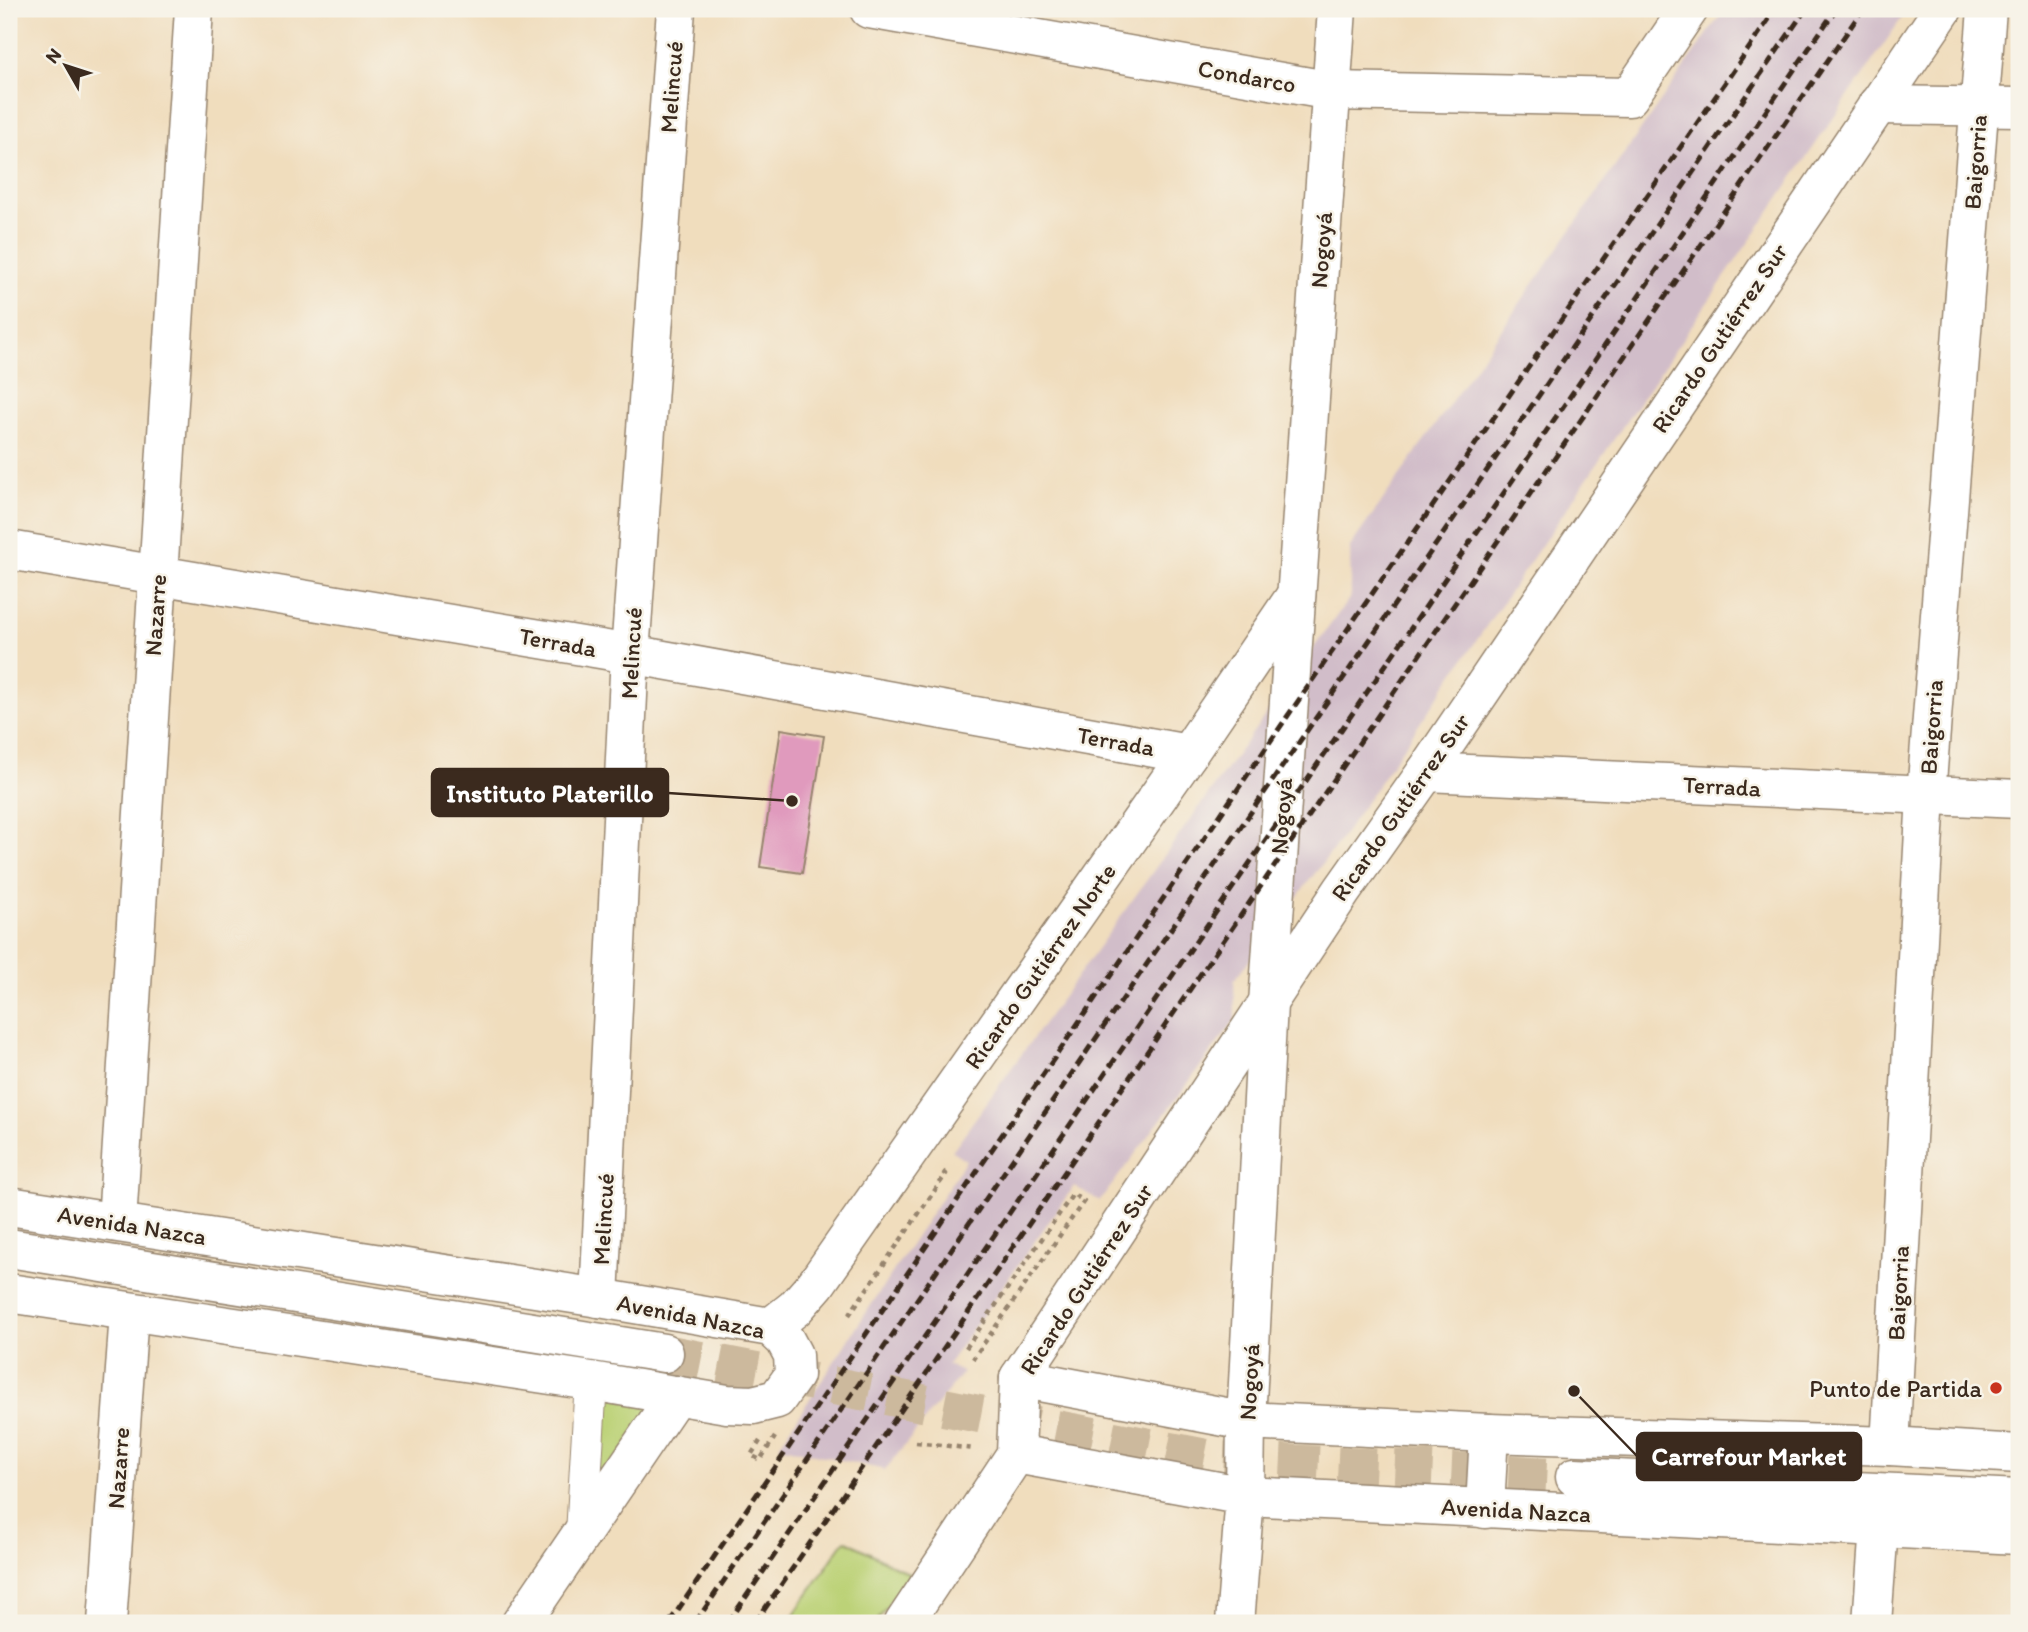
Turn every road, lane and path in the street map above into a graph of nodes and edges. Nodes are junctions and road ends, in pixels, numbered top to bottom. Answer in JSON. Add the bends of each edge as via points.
{"nodes":[{"id":1,"x":194,"y":9,"type":"edge"},
{"id":2,"x":676,"y":9,"type":"edge"},
{"id":3,"x":869,"y":9,"type":"edge"},
{"id":4,"x":1337,"y":9,"type":"edge"},
{"id":5,"x":1689,"y":9,"type":"edge"},
{"id":6,"x":1943,"y":9,"type":"edge"},
{"id":7,"x":1987,"y":9,"type":"edge"},
{"id":8,"x":1332,"y":91,"type":"junction"},
{"id":9,"x":1877,"y":105,"type":"junction"},
{"id":10,"x":1980,"y":105,"type":"junction"},
{"id":11,"x":2019,"y":107,"type":"edge"},
{"id":12,"x":9,"y":550,"type":"edge"},
{"id":13,"x":157,"y":573,"type":"junction"},
{"id":14,"x":1296,"y":594,"type":"junction"},
{"id":15,"x":630,"y":654,"type":"junction"},
{"id":16,"x":1188,"y":754,"type":"junction"},
{"id":17,"x":1426,"y":772,"type":"junction"},
{"id":18,"x":1926,"y":795,"type":"junction"},
{"id":19,"x":2019,"y":799,"type":"edge"},
{"id":20,"x":1268,"y":1004,"type":"junction"},
{"id":21,"x":9,"y":1206,"type":"edge"},
{"id":22,"x":117,"y":1222,"type":"junction"},
{"id":23,"x":9,"y":1248,"type":"edge"},
{"id":24,"x":9,"y":1293,"type":"edge"},
{"id":25,"x":599,"y":1298,"type":"junction"},
{"id":26,"x":129,"y":1312,"type":"junction"},
{"id":27,"x":771,"y":1327,"type":"junction"},
{"id":28,"x":966,"y":1348,"type":"dead end"},
{"id":29,"x":664,"y":1353,"type":"tunnel mouth"},
{"id":30,"x":973,"y":1359,"type":"dead end"},
{"id":31,"x":1018,"y":1378,"type":"junction"},
{"id":32,"x":591,"y":1381,"type":"junction"},
{"id":33,"x":676,"y":1395,"type":"junction"},
{"id":34,"x":1246,"y":1421,"type":"junction"},
{"id":35,"x":766,"y":1432,"type":"dead end"},
{"id":36,"x":1489,"y":1433,"type":"junction"},
{"id":37,"x":775,"y":1437,"type":"dead end"},
{"id":38,"x":916,"y":1442,"type":"dead end"},
{"id":39,"x":949,"y":1446,"type":"dead end"},
{"id":40,"x":1890,"y":1446,"type":"junction"},
{"id":41,"x":1016,"y":1454,"type":"junction"},
{"id":42,"x":2019,"y":1454,"type":"edge"},
{"id":43,"x":1574,"y":1477,"type":"tunnel mouth"},
{"id":44,"x":1245,"y":1496,"type":"junction"},
{"id":45,"x":2019,"y":1499,"type":"edge"},
{"id":46,"x":1485,"y":1509,"type":"junction"},
{"id":47,"x":1879,"y":1527,"type":"junction"},
{"id":48,"x":582,"y":1534,"type":"junction"},
{"id":49,"x":2019,"y":1535,"type":"edge"},
{"id":50,"x":107,"y":1623,"type":"edge"},
{"id":51,"x":521,"y":1623,"type":"edge"},
{"id":52,"x":904,"y":1623,"type":"edge"},
{"id":53,"x":1235,"y":1623,"type":"edge"},
{"id":54,"x":1872,"y":1623,"type":"edge"}],
"edges":[{"from":1,"to":13,"type":"street","name":"Nazarre"},
{"from":2,"to":15,"type":"street","name":"Melincué"},
{"from":3,"to":8,"type":"street","name":"Condarco"},
{"from":4,"to":8,"type":"street","name":"Nogoyá"},
{"from":5,"to":8,"type":"street","name":"Condarco","via":[[1629,97]]},
{"from":6,"to":9,"type":"street","name":"Ricardo Gutiérrez Sur"},
{"from":7,"to":10,"type":"street","name":"Baigorria"},
{"from":8,"to":14,"type":"street","name":"Nogoyá"},
{"from":9,"to":10,"type":"street"},
{"from":9,"to":17,"type":"street","name":"Ricardo Gutiérrez Sur"},
{"from":10,"to":11,"type":"street"},
{"from":10,"to":18,"type":"street","name":"Baigorria"},
{"from":12,"to":13,"type":"street","name":"Terrada"},
{"from":13,"to":15,"type":"street","name":"Terrada"},
{"from":13,"to":22,"type":"street","name":"Nazarre"},
{"from":14,"to":16,"type":"street","name":"Ricardo Gutiérrez Norte"},
{"from":14,"to":20,"type":"street","name":"Nogoyá"},
{"from":15,"to":16,"type":"street","name":"Terrada"},
{"from":15,"to":25,"type":"street","name":"Melincué"},
{"from":16,"to":27,"type":"street","name":"Ricardo Gutiérrez Norte","via":[[816,1284]]},
{"from":17,"to":18,"type":"street","name":"Terrada"},
{"from":17,"to":20,"type":"street","name":"Ricardo Gutiérrez Sur"},
{"from":18,"to":19,"type":"street","name":"Terrada"},
{"from":18,"to":40,"type":"street","name":"Baigorria"},
{"from":20,"to":31,"type":"street","name":"Ricardo Gutiérrez Sur"},
{"from":20,"to":34,"type":"street","name":"Nogoyá"},
{"from":21,"to":22,"type":"street","name":"Avenida Nazca"},
{"from":22,"to":25,"type":"street","name":"Avenida Nazca"},
{"from":23,"to":29,"type":"street","name":"Avenida Nazca"},
{"from":24,"to":26,"type":"street","name":"Avenida Nazca"},
{"from":25,"to":27,"type":"street","name":"Avenida Nazca"},
{"from":26,"to":32,"type":"street","name":"Avenida Nazca"},
{"from":26,"to":50,"type":"street","name":"Nazarre"},
{"from":27,"to":33,"type":"street","name":"Avenida Nazca","via":[[793,1355],[794,1375],[778,1399],[740,1405]]},
{"from":28,"to":30,"type":"path","via":[[1073,1194],[1084,1201]]},
{"from":31,"to":34,"type":"street"},
{"from":31,"to":41,"type":"street","name":"Ricardo Gutiérrez Sur"},
{"from":32,"to":33,"type":"street","name":"Avenida Nazca"},
{"from":32,"to":48,"type":"street"},
{"from":33,"to":48,"type":"street"},
{"from":34,"to":36,"type":"street"},
{"from":34,"to":44,"type":"street","name":"Nogoyá"},
{"from":35,"to":37,"type":"path","via":[[751,1455],[760,1460]]},
{"from":36,"to":40,"type":"street"},
{"from":36,"to":46,"type":"street"},
{"from":38,"to":39,"type":"path"},
{"from":40,"to":42,"type":"street"},
{"from":41,"to":44,"type":"street","name":"Avenida Nazca"},
{"from":41,"to":52,"type":"street"},
{"from":43,"to":45,"type":"street","name":"Avenida Nazca"},
{"from":44,"to":46,"type":"street","name":"Avenida Nazca"},
{"from":44,"to":53,"type":"street","name":"Nogoyá"},
{"from":46,"to":47,"type":"street","name":"Avenida Nazca"},
{"from":47,"to":49,"type":"street","name":"Avenida Nazca"},
{"from":47,"to":54,"type":"street"},
{"from":48,"to":51,"type":"street"}]}
